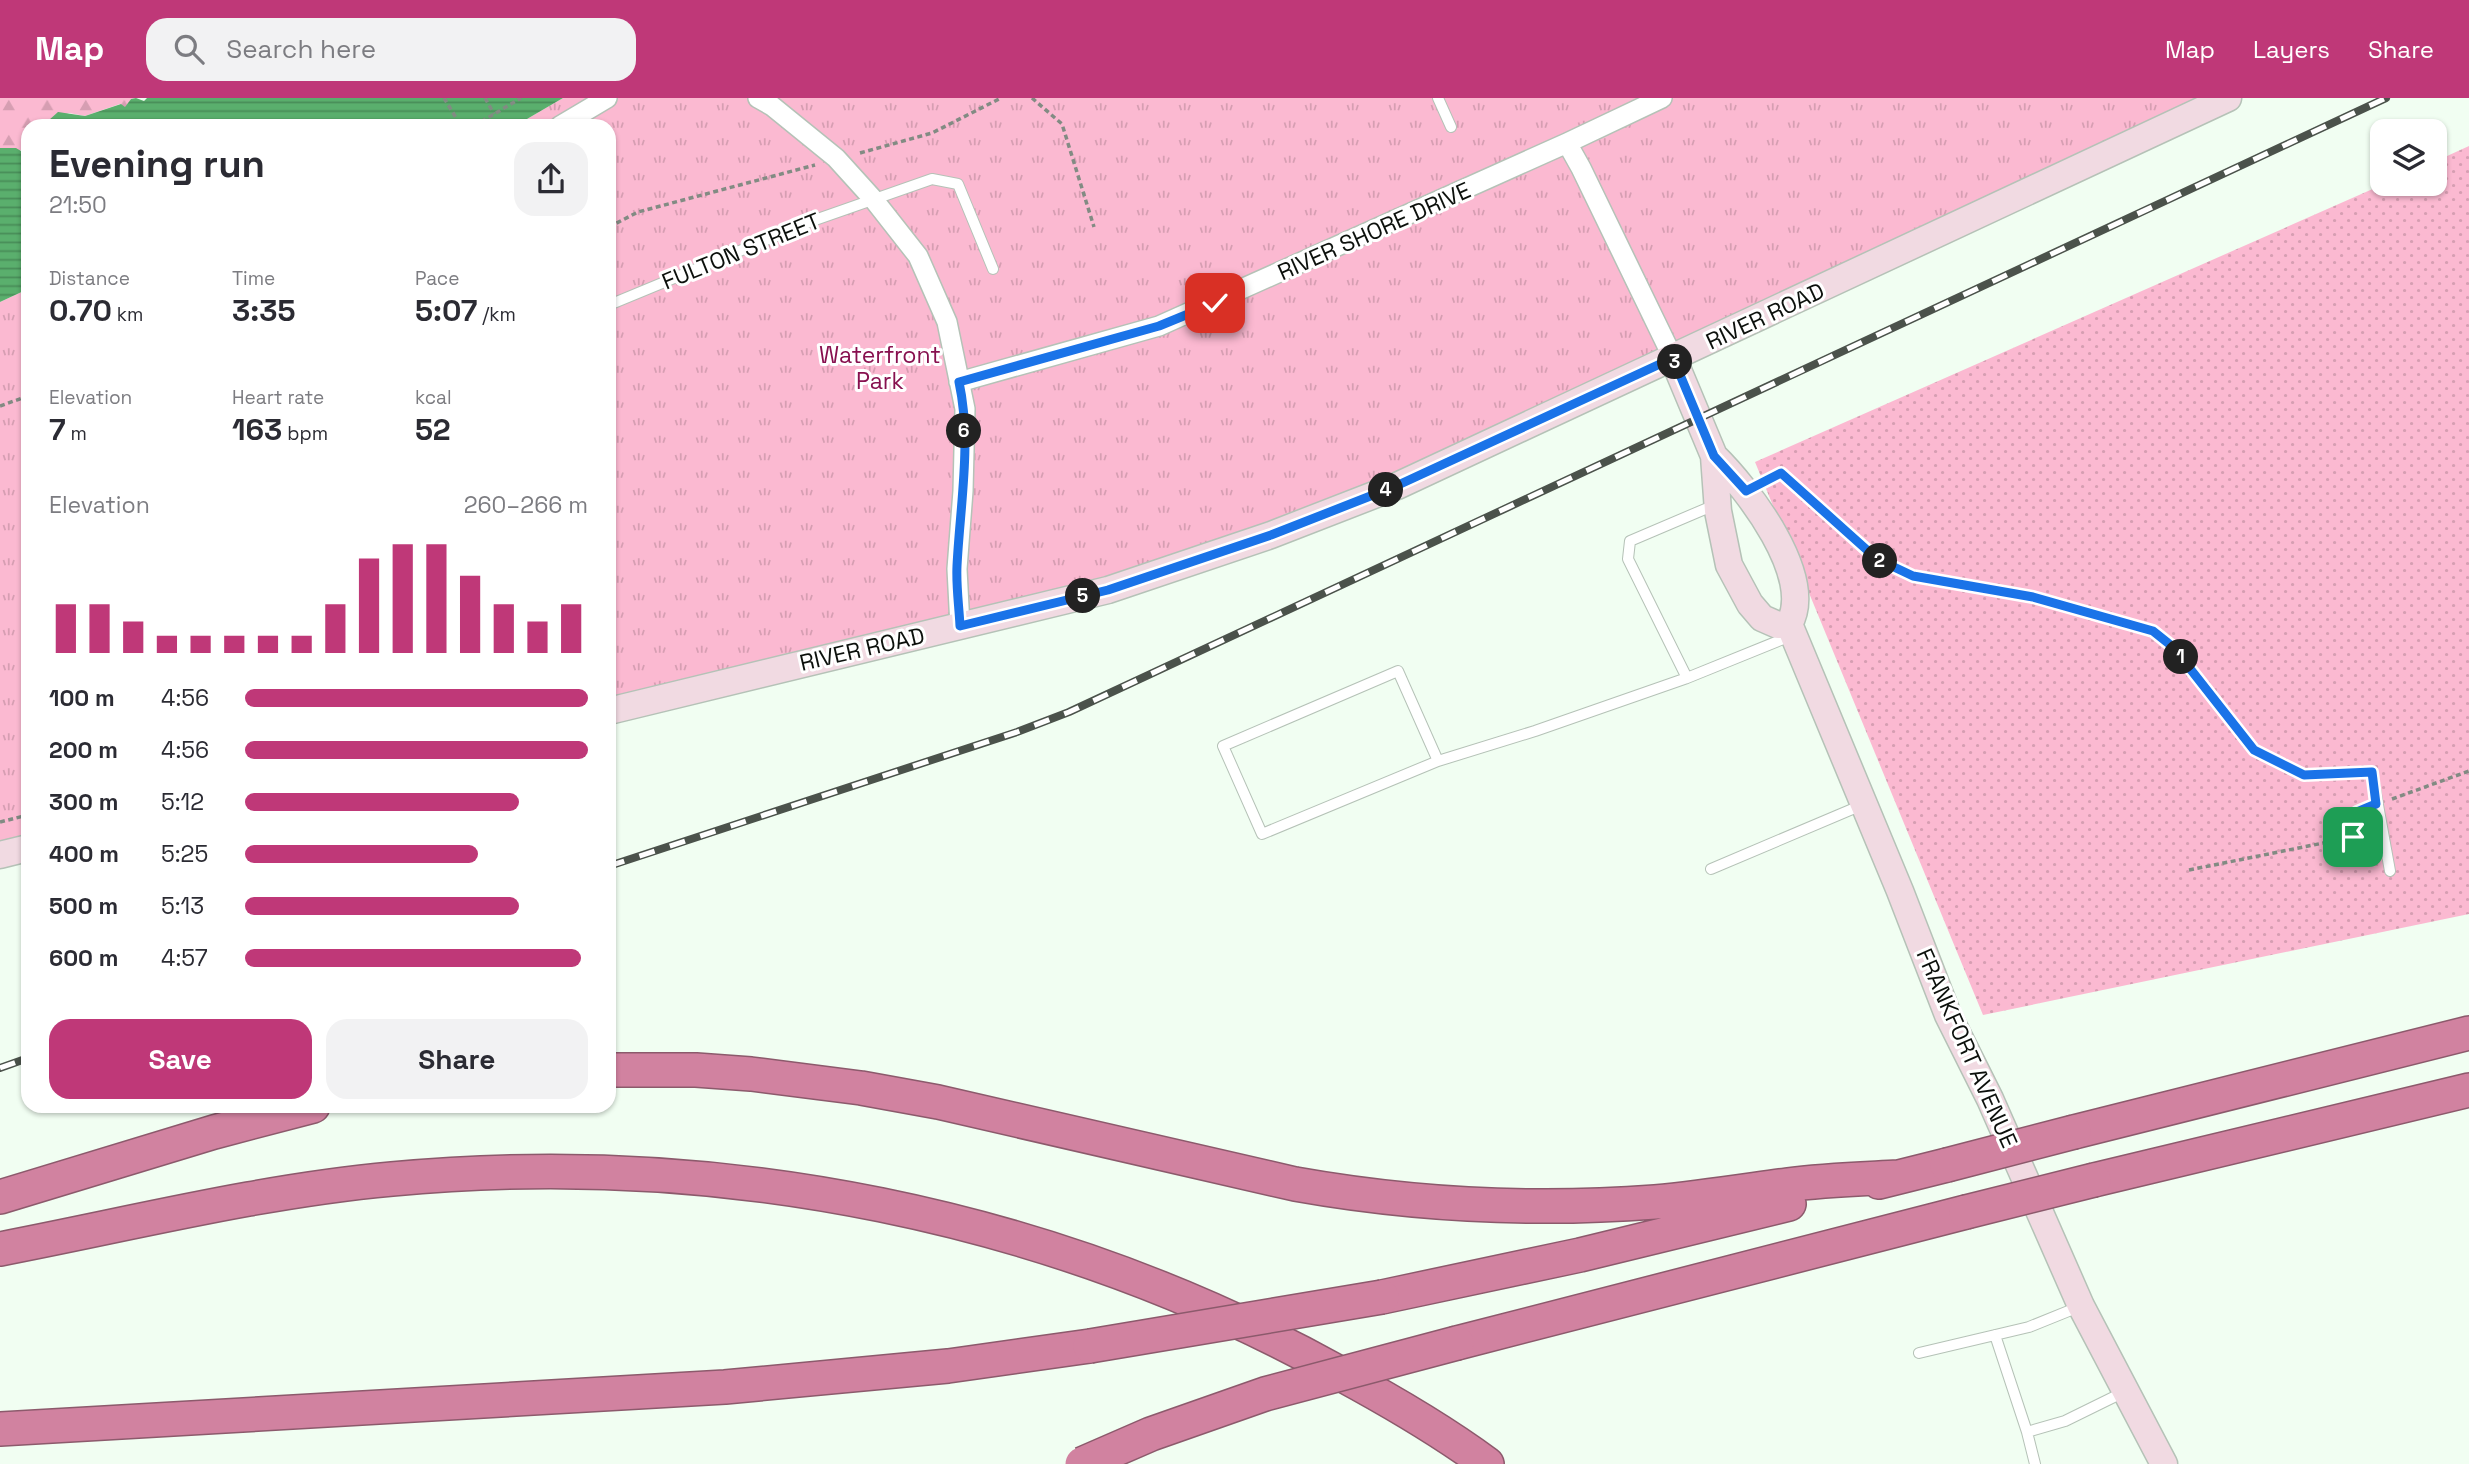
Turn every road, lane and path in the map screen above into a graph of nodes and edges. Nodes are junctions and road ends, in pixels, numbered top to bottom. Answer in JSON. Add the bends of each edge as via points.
{"nodes":[{"id":1,"x":444,"y":98,"type":"edge"},
{"id":2,"x":485,"y":98,"type":"edge"},
{"id":3,"x":521,"y":98,"type":"edge"},
{"id":4,"x":607,"y":98,"type":"edge"},
{"id":5,"x":758,"y":98,"type":"edge"},
{"id":6,"x":1001,"y":98,"type":"edge"},
{"id":7,"x":1032,"y":98,"type":"edge"},
{"id":8,"x":1438,"y":98,"type":"edge"},
{"id":9,"x":1662,"y":98,"type":"edge"},
{"id":10,"x":2228,"y":98,"type":"edge"},
{"id":11,"x":494,"y":114,"type":"junction"},
{"id":12,"x":457,"y":119,"type":"edge"},
{"id":13,"x":486,"y":119,"type":"edge"},
{"id":14,"x":572,"y":119,"type":"edge"},
{"id":15,"x":1451,"y":127,"type":"dead end"},
{"id":16,"x":1567,"y":143,"type":"junction"},
{"id":17,"x":850,"y":155,"type":"dead end"},
{"id":18,"x":823,"y":162,"type":"dead end"},
{"id":19,"x":874,"y":200,"type":"junction"},
{"id":20,"x":616,"y":223,"type":"edge"},
{"id":21,"x":1094,"y":227,"type":"dead end"},
{"id":22,"x":993,"y":269,"type":"dead end"},
{"id":23,"x":616,"y":302,"type":"edge"},
{"id":24,"x":1673,"y":358,"type":"junction"},
{"id":25,"x":959,"y":382,"type":"junction"},
{"id":26,"x":21,"y":398,"type":"edge"},
{"id":27,"x":0,"y":406,"type":"edge"},
{"id":28,"x":1732,"y":497,"type":"junction"},
{"id":29,"x":960,"y":626,"type":"junction"},
{"id":30,"x":1791,"y":629,"type":"junction"},
{"id":31,"x":1687,"y":678,"type":"junction"},
{"id":32,"x":616,"y":709,"type":"edge"},
{"id":33,"x":1438,"y":761,"type":"junction"},
{"id":34,"x":2469,"y":771,"type":"edge"},
{"id":35,"x":1864,"y":804,"type":"junction"},
{"id":36,"x":2376,"y":804,"type":"junction"},
{"id":37,"x":21,"y":817,"type":"edge"},
{"id":38,"x":0,"y":822,"type":"edge"},
{"id":39,"x":21,"y":850,"type":"edge"},
{"id":40,"x":0,"y":855,"type":"edge"},
{"id":41,"x":1711,"y":869,"type":"dead end"},
{"id":42,"x":2189,"y":870,"type":"dead end"},
{"id":43,"x":2390,"y":871,"type":"dead end"},
{"id":44,"x":2469,"y":1033,"type":"edge"},
{"id":45,"x":616,"y":1070,"type":"edge"},
{"id":46,"x":2469,"y":1090,"type":"edge"},
{"id":47,"x":286,"y":1113,"type":"edge"},
{"id":48,"x":1898,"y":1177,"type":"junction"},
{"id":49,"x":0,"y":1196,"type":"edge"},
{"id":50,"x":0,"y":1250,"type":"edge"},
{"id":51,"x":2081,"y":1306,"type":"junction"},
{"id":52,"x":1995,"y":1335,"type":"junction"},
{"id":53,"x":1919,"y":1353,"type":"dead end"},
{"id":54,"x":2125,"y":1391,"type":"junction"},
{"id":55,"x":0,"y":1429,"type":"edge"},
{"id":56,"x":2027,"y":1432,"type":"junction"},
{"id":57,"x":1082,"y":1464,"type":"edge"},
{"id":58,"x":1487,"y":1464,"type":"edge"},
{"id":59,"x":2035,"y":1464,"type":"edge"},
{"id":60,"x":2164,"y":1464,"type":"edge"}],
"edges":[{"from":1,"to":12,"type":"path"},
{"from":2,"to":11,"type":"path"},
{"from":3,"to":11,"type":"path"},
{"from":4,"to":14,"type":"street"},
{"from":5,"to":19,"type":"street","via":[[836,158]]},
{"from":6,"to":17,"type":"path","via":[[932,133]]},
{"from":7,"to":21,"type":"path","via":[[1062,124]]},
{"from":8,"to":15,"type":"lane"},
{"from":9,"to":16,"type":"street","name":"RIVER SHORE DRIVE"},
{"from":10,"to":24,"type":"street","name":"RIVER ROAD"},
{"from":11,"to":13,"type":"path"},
{"from":16,"to":24,"type":"street"},
{"from":16,"to":25,"type":"street","name":"RIVER SHORE DRIVE","via":[[1159,326]]},
{"from":18,"to":20,"type":"path","via":[[638,212]]},
{"from":19,"to":22,"type":"lane","name":"FULTON STREET","via":[[932,179],[958,184]]},
{"from":19,"to":23,"type":"lane","name":"FULTON STREET"},
{"from":19,"to":25,"type":"street","via":[[918,256],[947,322]]},
{"from":24,"to":28,"type":"street"},
{"from":24,"to":29,"type":"street","name":"RIVER ROAD","via":[[1396,486],[1283,530],[1108,590]]},
{"from":25,"to":29,"type":"street","via":[[965,408],[957,569]]},
{"from":26,"to":27,"type":"path"},
{"from":28,"to":30,"type":"street","via":[[1785,559],[1796,600]]},
{"from":28,"to":30,"type":"street","via":[[1729,565],[1749,604],[1762,618]]},
{"from":28,"to":31,"type":"lane","via":[[1630,541],[1628,559]]},
{"from":28,"to":36,"type":"lane","via":[[1781,473],[1877,559],[1913,576],[2033,597],[2153,631],[2173,647],[2254,750],[2304,775],[2372,772]]},
{"from":29,"to":32,"type":"street","name":"RIVER ROAD"},
{"from":30,"to":31,"type":"lane"},
{"from":30,"to":35,"type":"street","name":"FRANKFORT AVENUE"},
{"from":31,"to":33,"type":"lane"},
{"from":33,"to":33,"type":"lane","via":[[1262,834],[1223,746],[1398,671]]},
{"from":34,"to":36,"type":"path"},
{"from":35,"to":41,"type":"lane"},
{"from":35,"to":51,"type":"street","name":"FRANKFORT AVENUE","via":[[1948,1015]]},
{"from":36,"to":42,"type":"path","via":[[2357,812],[2353,837]]},
{"from":36,"to":43,"type":"lane"},
{"from":37,"to":38,"type":"path"},
{"from":39,"to":40,"type":"street"},
{"from":44,"to":48,"type":"highway","bridge":true},
{"from":45,"to":48,"type":"highway","via":[[751,1074],[861,1088],[1295,1184],[1409,1199],[1606,1205]]},
{"from":46,"to":57,"type":"highway","bridge":true,"via":[[1966,1212],[1265,1394]]},
{"from":47,"to":49,"type":"highway"},
{"from":48,"to":55,"type":"highway","bridge":true,"via":[[1580,1255],[1382,1297],[948,1366],[631,1395]]},
{"from":50,"to":58,"type":"highway","via":[[237,1202],[390,1179],[543,1170],[702,1177],[779,1186],[930,1214],[1153,1284],[1293,1347],[1394,1403]]},
{"from":51,"to":52,"type":"lane"},
{"from":51,"to":54,"type":"street","name":"FRANKFORT AVENUE"},
{"from":52,"to":53,"type":"lane"},
{"from":52,"to":56,"type":"lane"},
{"from":54,"to":56,"type":"lane","via":[[2066,1420]]},
{"from":54,"to":60,"type":"street","name":"FRANKFORT AVENUE"},
{"from":56,"to":59,"type":"lane"}]}
